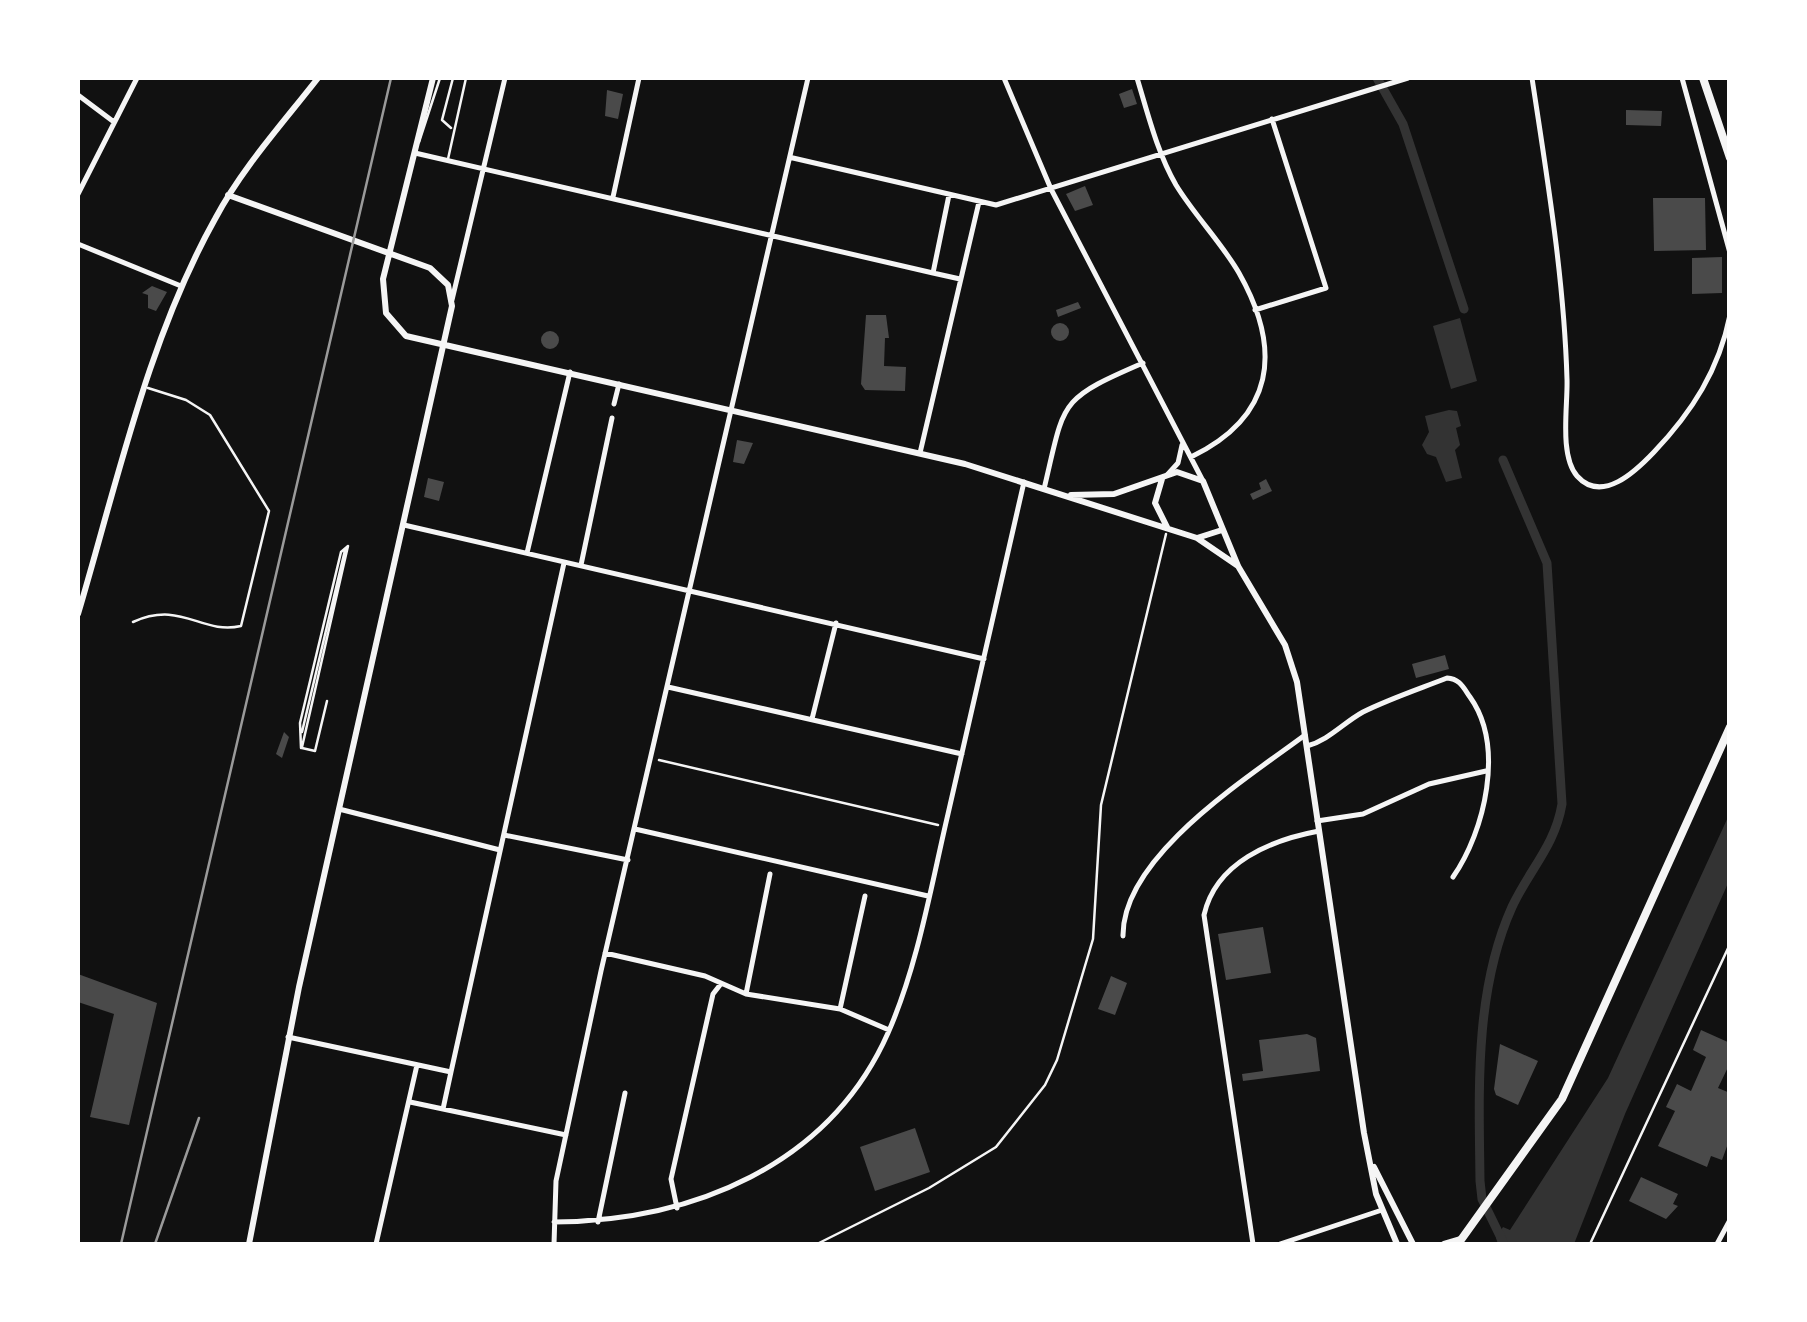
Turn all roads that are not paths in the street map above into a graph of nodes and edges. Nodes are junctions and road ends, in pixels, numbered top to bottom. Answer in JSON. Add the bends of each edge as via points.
{"nodes":[{"id":1,"x":137,"y":78,"type":"edge"},
{"id":2,"x":318,"y":78,"type":"edge"},
{"id":3,"x":437,"y":78,"type":"edge"},
{"id":4,"x":454,"y":78,"type":"edge"},
{"id":5,"x":466,"y":78,"type":"edge"},
{"id":6,"x":505,"y":78,"type":"edge"},
{"id":7,"x":639,"y":78,"type":"edge"},
{"id":8,"x":808,"y":78,"type":"edge"},
{"id":9,"x":1004,"y":78,"type":"edge"},
{"id":10,"x":1136,"y":78,"type":"edge"},
{"id":11,"x":1408,"y":78,"type":"edge"},
{"id":12,"x":1532,"y":78,"type":"edge"},
{"id":13,"x":1682,"y":78,"type":"edge"},
{"id":14,"x":1703,"y":78,"type":"edge"},
{"id":15,"x":78,"y":95,"type":"edge"},
{"id":16,"x":1272,"y":120,"type":"junction"},
{"id":17,"x":114,"y":122,"type":"junction"},
{"id":18,"x":453,"y":128,"type":"junction"},
{"id":19,"x":414,"y":152,"type":"junction"},
{"id":20,"x":1162,"y":155,"type":"junction"},
{"id":21,"x":792,"y":158,"type":"junction"},
{"id":22,"x":1730,"y":158,"type":"edge"},
{"id":23,"x":448,"y":160,"type":"junction"},
{"id":24,"x":485,"y":169,"type":"junction"},
{"id":25,"x":1052,"y":189,"type":"junction"},
{"id":26,"x":78,"y":194,"type":"edge"},
{"id":27,"x":949,"y":194,"type":"junction"},
{"id":28,"x":228,"y":196,"type":"junction"},
{"id":29,"x":612,"y":197,"type":"junction"},
{"id":30,"x":979,"y":202,"type":"junction"},
{"id":31,"x":774,"y":233,"type":"junction"},
{"id":32,"x":78,"y":244,"type":"edge"},
{"id":33,"x":1730,"y":253,"type":"edge"},
{"id":34,"x":933,"y":273,"type":"junction"},
{"id":35,"x":960,"y":280,"type":"junction"},
{"id":36,"x":184,"y":287,"type":"junction"},
{"id":37,"x":452,"y":300,"type":"junction"},
{"id":38,"x":1255,"y":310,"type":"junction"},
{"id":39,"x":1730,"y":315,"type":"edge"},
{"id":40,"x":444,"y":345,"type":"junction"},
{"id":41,"x":1143,"y":364,"type":"junction"},
{"id":42,"x":570,"y":372,"type":"junction"},
{"id":43,"x":619,"y":384,"type":"junction"},
{"id":44,"x":147,"y":388,"type":"junction"},
{"id":45,"x":614,"y":404,"type":"dead end"},
{"id":46,"x":731,"y":410,"type":"junction"},
{"id":47,"x":612,"y":418,"type":"dead end"},
{"id":48,"x":1182,"y":442,"type":"junction"},
{"id":49,"x":920,"y":453,"type":"junction"},
{"id":50,"x":1191,"y":457,"type":"junction"},
{"id":51,"x":1168,"y":474,"type":"junction"},
{"id":52,"x":1203,"y":480,"type":"junction"},
{"id":53,"x":1024,"y":482,"type":"junction"},
{"id":54,"x":1044,"y":488,"type":"junction"},
{"id":55,"x":1065,"y":494,"type":"junction"},
{"id":56,"x":404,"y":525,"type":"junction"},
{"id":57,"x":1168,"y":528,"type":"junction"},
{"id":58,"x":1222,"y":530,"type":"junction"},
{"id":59,"x":1197,"y":538,"type":"junction"},
{"id":60,"x":527,"y":553,"type":"junction"},
{"id":61,"x":564,"y":562,"type":"junction"},
{"id":62,"x":581,"y":565,"type":"junction"},
{"id":63,"x":1238,"y":566,"type":"junction"},
{"id":64,"x":690,"y":589,"type":"junction"},
{"id":65,"x":78,"y":614,"type":"edge"},
{"id":66,"x":133,"y":622,"type":"dead end"},
{"id":67,"x":836,"y":623,"type":"junction"},
{"id":68,"x":984,"y":658,"type":"junction"},
{"id":69,"x":668,"y":687,"type":"junction"},
{"id":70,"x":327,"y":701,"type":"dead end"},
{"id":71,"x":812,"y":719,"type":"junction"},
{"id":72,"x":1730,"y":727,"type":"edge"},
{"id":73,"x":1306,"y":735,"type":"junction"},
{"id":74,"x":1307,"y":746,"type":"junction"},
{"id":75,"x":301,"y":748,"type":"junction"},
{"id":76,"x":962,"y":754,"type":"junction"},
{"id":77,"x":1487,"y":771,"type":"junction"},
{"id":78,"x":339,"y":810,"type":"junction"},
{"id":79,"x":1317,"y":821,"type":"junction"},
{"id":80,"x":635,"y":829,"type":"junction"},
{"id":81,"x":1319,"y":830,"type":"junction"},
{"id":82,"x":504,"y":835,"type":"junction"},
{"id":83,"x":500,"y":850,"type":"junction"},
{"id":84,"x":628,"y":860,"type":"junction"},
{"id":85,"x":770,"y":874,"type":"dead end"},
{"id":86,"x":1453,"y":877,"type":"dead end"},
{"id":87,"x":865,"y":896,"type":"dead end"},
{"id":88,"x":928,"y":896,"type":"junction"},
{"id":89,"x":1123,"y":936,"type":"dead end"},
{"id":90,"x":1730,"y":944,"type":"edge"},
{"id":91,"x":606,"y":953,"type":"junction"},
{"id":92,"x":720,"y":985,"type":"junction"},
{"id":93,"x":746,"y":994,"type":"junction"},
{"id":94,"x":840,"y":1009,"type":"junction"},
{"id":95,"x":890,"y":1030,"type":"junction"},
{"id":96,"x":288,"y":1037,"type":"junction"},
{"id":97,"x":417,"y":1065,"type":"junction"},
{"id":98,"x":452,"y":1072,"type":"junction"},
{"id":99,"x":624,"y":1093,"type":"dead end"},
{"id":100,"x":410,"y":1102,"type":"junction"},
{"id":101,"x":443,"y":1109,"type":"junction"},
{"id":102,"x":566,"y":1135,"type":"junction"},
{"id":103,"x":1371,"y":1162,"type":"junction"},
{"id":104,"x":678,"y":1208,"type":"junction"},
{"id":105,"x":1393,"y":1208,"type":"junction"},
{"id":106,"x":1382,"y":1210,"type":"junction"},
{"id":107,"x":1730,"y":1220,"type":"edge"},
{"id":108,"x":554,"y":1222,"type":"junction"},
{"id":109,"x":598,"y":1222,"type":"junction"},
{"id":110,"x":1462,"y":1241,"type":"edge"},
{"id":111,"x":249,"y":1244,"type":"edge"},
{"id":112,"x":376,"y":1244,"type":"edge"},
{"id":113,"x":554,"y":1244,"type":"edge"},
{"id":114,"x":1253,"y":1244,"type":"edge"},
{"id":115,"x":1280,"y":1244,"type":"edge"},
{"id":116,"x":1398,"y":1244,"type":"edge"},
{"id":117,"x":1413,"y":1244,"type":"edge"},
{"id":118,"x":1444,"y":1244,"type":"edge"},
{"id":119,"x":1590,"y":1244,"type":"edge"},
{"id":120,"x":1717,"y":1244,"type":"edge"}],
"edges":[{"from":1,"to":17,"type":"street"},
{"from":2,"to":28,"type":"main road"},
{"from":3,"to":19,"type":"main road"},
{"from":4,"to":18,"type":"lane","via":[[442,120]]},
{"from":5,"to":18,"type":"lane"},
{"from":6,"to":24,"type":"street"},
{"from":7,"to":29,"type":"street"},
{"from":8,"to":21,"type":"street"},
{"from":9,"to":25,"type":"street"},
{"from":10,"to":20,"type":"street"},
{"from":11,"to":16,"type":"street"},
{"from":12,"to":39,"type":"street","via":[[1563,308],[1575,473],[1588,484],[1614,484],[1647,459],[1697,400],[1724,346]]},
{"from":13,"to":33,"type":"street"},
{"from":14,"to":22,"type":"main road"},
{"from":15,"to":17,"type":"street"},
{"from":16,"to":20,"type":"street"},
{"from":16,"to":38,"type":"street","via":[[1326,288]]},
{"from":17,"to":26,"type":"street"},
{"from":18,"to":23,"type":"lane"},
{"from":19,"to":23,"type":"street"},
{"from":19,"to":40,"type":"main road","via":[[384,274],[384,306],[396,328]]},
{"from":20,"to":25,"type":"street"},
{"from":20,"to":38,"type":"street","via":[[1240,274]]},
{"from":21,"to":27,"type":"street"},
{"from":21,"to":31,"type":"street"},
{"from":23,"to":24,"type":"street"},
{"from":24,"to":29,"type":"street"},
{"from":24,"to":37,"type":"street"},
{"from":25,"to":30,"type":"street","via":[[1004,204]]},
{"from":25,"to":41,"type":"street"},
{"from":27,"to":30,"type":"street"},
{"from":27,"to":34,"type":"street"},
{"from":28,"to":36,"type":"main road"},
{"from":28,"to":37,"type":"main road","via":[[430,268],[444,279]]},
{"from":29,"to":31,"type":"street"},
{"from":30,"to":35,"type":"street"},
{"from":31,"to":34,"type":"street"},
{"from":31,"to":46,"type":"street"},
{"from":32,"to":36,"type":"street"},
{"from":34,"to":35,"type":"street"},
{"from":35,"to":49,"type":"street"},
{"from":36,"to":44,"type":"main road"},
{"from":37,"to":40,"type":"main road"},
{"from":38,"to":50,"type":"street","via":[[1264,367],[1260,393],[1237,429]]},
{"from":40,"to":42,"type":"main road"},
{"from":40,"to":56,"type":"main road"},
{"from":41,"to":48,"type":"street"},
{"from":41,"to":54,"type":"street","via":[[1074,398],[1061,418]]},
{"from":42,"to":43,"type":"main road"},
{"from":42,"to":60,"type":"street"},
{"from":43,"to":45,"type":"street"},
{"from":43,"to":46,"type":"main road"},
{"from":44,"to":65,"type":"main road"},
{"from":44,"to":66,"type":"lane","via":[[210,415],[270,512],[241,626],[167,611]]},
{"from":46,"to":49,"type":"main road"},
{"from":46,"to":64,"type":"street"},
{"from":47,"to":62,"type":"street"},
{"from":48,"to":50,"type":"street"},
{"from":48,"to":51,"type":"street"},
{"from":49,"to":53,"type":"main road"},
{"from":50,"to":52,"type":"street"},
{"from":51,"to":52,"type":"main road"},
{"from":51,"to":55,"type":"main road","via":[[1114,494]]},
{"from":51,"to":57,"type":"main road","via":[[1155,494]]},
{"from":52,"to":58,"type":"main road"},
{"from":53,"to":54,"type":"main road"},
{"from":53,"to":68,"type":"street"},
{"from":54,"to":55,"type":"main road"},
{"from":55,"to":57,"type":"main road"},
{"from":56,"to":60,"type":"street"},
{"from":56,"to":78,"type":"main road"},
{"from":57,"to":59,"type":"main road"},
{"from":58,"to":59,"type":"main road"},
{"from":58,"to":63,"type":"main road"},
{"from":59,"to":63,"type":"main road"},
{"from":60,"to":61,"type":"street"},
{"from":61,"to":62,"type":"street"},
{"from":61,"to":82,"type":"street"},
{"from":62,"to":64,"type":"street"},
{"from":63,"to":73,"type":"main road","via":[[1285,645]]},
{"from":64,"to":67,"type":"street"},
{"from":64,"to":69,"type":"street"},
{"from":67,"to":68,"type":"street"},
{"from":67,"to":71,"type":"street"},
{"from":68,"to":76,"type":"street"},
{"from":69,"to":71,"type":"street"},
{"from":69,"to":80,"type":"street"},
{"from":70,"to":75,"type":"lane","via":[[315,750]]},
{"from":71,"to":76,"type":"street"},
{"from":72,"to":110,"type":"main road","via":[[1576,1072]]},
{"from":73,"to":74,"type":"main road"},
{"from":73,"to":89,"type":"street","via":[[1188,823],[1154,864]]},
{"from":74,"to":77,"type":"street","via":[[1360,714],[1455,679],[1478,708]]},
{"from":74,"to":79,"type":"main road"},
{"from":75,"to":75,"type":"lane","via":[[332,630],[348,546],[300,723]]},
{"from":76,"to":88,"type":"street"},
{"from":77,"to":79,"type":"street","via":[[1429,784],[1380,809]]},
{"from":77,"to":86,"type":"street","via":[[1478,824]]},
{"from":78,"to":83,"type":"street"},
{"from":78,"to":96,"type":"main road"},
{"from":79,"to":81,"type":"main road"},
{"from":80,"to":84,"type":"street"},
{"from":80,"to":88,"type":"street"},
{"from":81,"to":103,"type":"main road"},
{"from":81,"to":114,"type":"street","via":[[1276,840],[1235,866],[1215,887],[1204,915]]},
{"from":82,"to":83,"type":"street"},
{"from":82,"to":84,"type":"street"},
{"from":83,"to":98,"type":"street"},
{"from":84,"to":91,"type":"street"},
{"from":85,"to":93,"type":"street"},
{"from":87,"to":94,"type":"street"},
{"from":88,"to":95,"type":"street"},
{"from":90,"to":119,"type":"lane"},
{"from":91,"to":92,"type":"street"},
{"from":91,"to":102,"type":"street"},
{"from":92,"to":93,"type":"street"},
{"from":92,"to":104,"type":"street","via":[[671,1179]]},
{"from":93,"to":94,"type":"street"},
{"from":94,"to":95,"type":"street"},
{"from":95,"to":104,"type":"street","via":[[848,1096],[796,1150],[753,1178]]},
{"from":96,"to":97,"type":"street"},
{"from":96,"to":111,"type":"main road"},
{"from":97,"to":98,"type":"street"},
{"from":97,"to":100,"type":"street"},
{"from":98,"to":101,"type":"street"},
{"from":99,"to":109,"type":"street"},
{"from":100,"to":101,"type":"street"},
{"from":100,"to":112,"type":"street"},
{"from":101,"to":102,"type":"street"},
{"from":102,"to":108,"type":"street"},
{"from":103,"to":105,"type":"main road"},
{"from":103,"to":106,"type":"main road"},
{"from":104,"to":109,"type":"street"},
{"from":105,"to":106,"type":"main road"},
{"from":105,"to":117,"type":"main road"},
{"from":106,"to":115,"type":"street"},
{"from":106,"to":116,"type":"main road"},
{"from":107,"to":120,"type":"street"},
{"from":108,"to":109,"type":"street"},
{"from":108,"to":113,"type":"street"},
{"from":110,"to":118,"type":"main road"}]}
